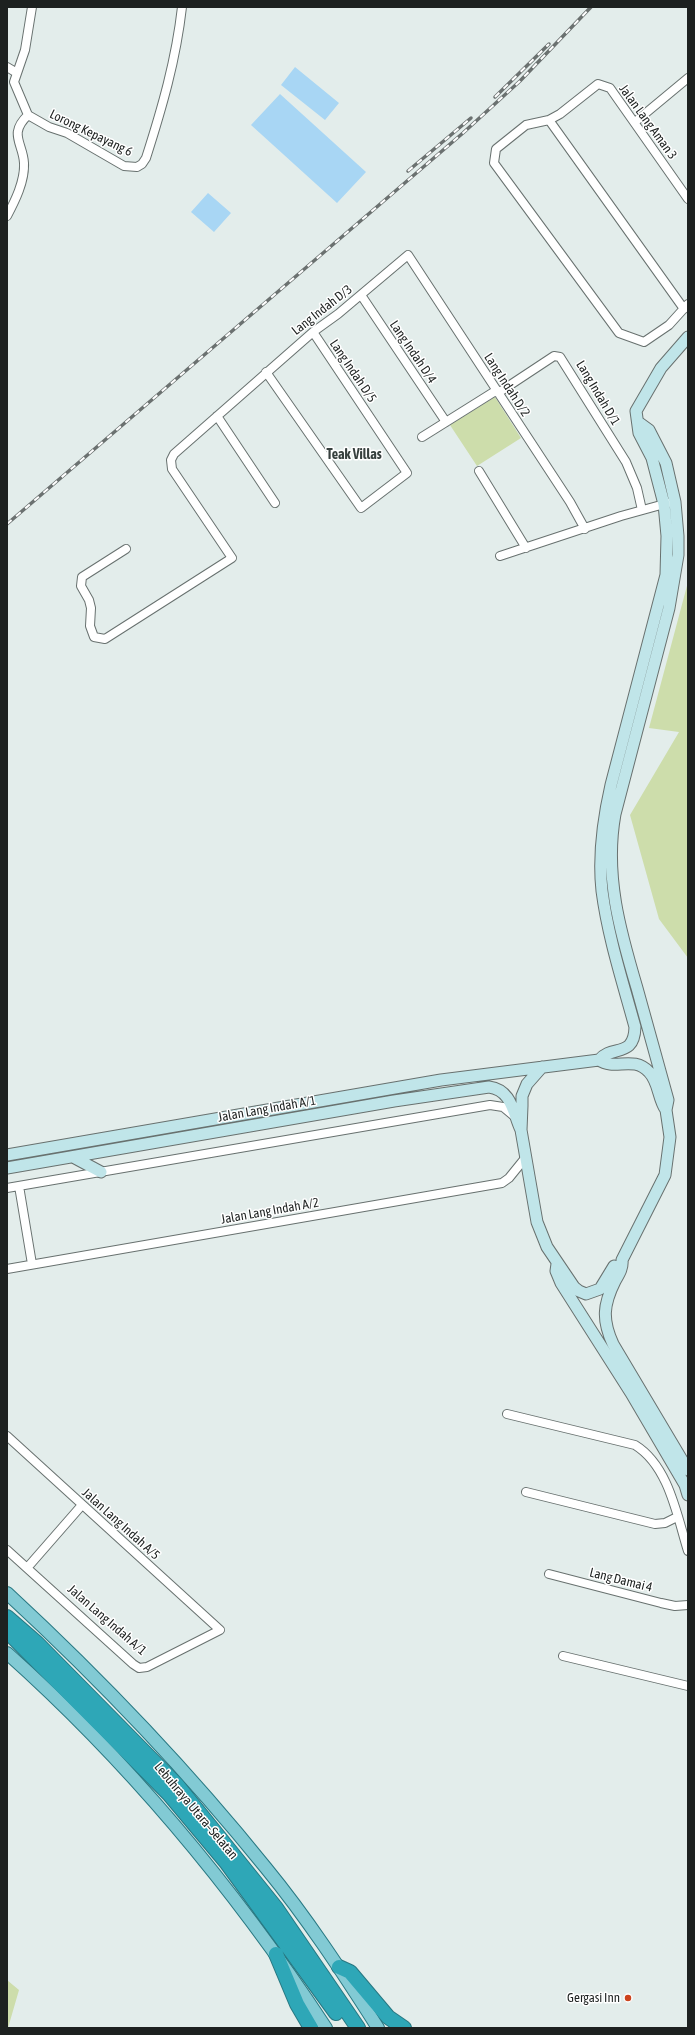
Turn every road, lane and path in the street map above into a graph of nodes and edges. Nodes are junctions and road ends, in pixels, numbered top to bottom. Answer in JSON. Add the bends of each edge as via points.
{"nodes":[{"id":1,"x":32,"y":7,"type":"edge"},
{"id":2,"x":182,"y":7,"type":"edge"},
{"id":3,"x":7,"y":67,"type":"edge"},
{"id":4,"x":17,"y":73,"type":"junction"},
{"id":5,"x":687,"y":82,"type":"edge"},
{"id":6,"x":28,"y":115,"type":"junction"},
{"id":7,"x":549,"y":120,"type":"junction"},
{"id":8,"x":635,"y":122,"type":"junction"},
{"id":9,"x":688,"y":199,"type":"edge"},
{"id":10,"x":7,"y":216,"type":"edge"},
{"id":11,"x":408,"y":255,"type":"joint"},
{"id":12,"x":360,"y":295,"type":"junction"},
{"id":13,"x":686,"y":306,"type":"edge"},
{"id":14,"x":313,"y":332,"type":"junction"},
{"id":15,"x":688,"y":337,"type":"edge"},
{"id":16,"x":266,"y":372,"type":"junction"},
{"id":17,"x":497,"y":392,"type":"junction"},
{"id":18,"x":217,"y":416,"type":"junction"},
{"id":19,"x":446,"y":422,"type":"junction"},
{"id":20,"x":422,"y":437,"type":"dead end"},
{"id":21,"x":479,"y":471,"type":"dead end"},
{"id":22,"x":275,"y":503,"type":"dead end"},
{"id":23,"x":670,"y":503,"type":"junction"},
{"id":24,"x":642,"y":510,"type":"junction"},
{"id":25,"x":585,"y":529,"type":"junction"},
{"id":26,"x":526,"y":548,"type":"junction"},
{"id":27,"x":126,"y":549,"type":"dead end"},
{"id":28,"x":500,"y":556,"type":"dead end"},
{"id":29,"x":599,"y":1060,"type":"junction"},
{"id":30,"x":542,"y":1067,"type":"junction"},
{"id":31,"x":666,"y":1110,"type":"junction"},
{"id":32,"x":516,"y":1118,"type":"junction"},
{"id":33,"x":522,"y":1130,"type":"junction"},
{"id":34,"x":7,"y":1154,"type":"edge"},
{"id":35,"x":73,"y":1157,"type":"junction"},
{"id":36,"x":526,"y":1157,"type":"junction"},
{"id":37,"x":7,"y":1168,"type":"edge"},
{"id":38,"x":101,"y":1172,"type":"junction"},
{"id":39,"x":19,"y":1186,"type":"junction"},
{"id":40,"x":7,"y":1188,"type":"edge"},
{"id":41,"x":622,"y":1260,"type":"junction"},
{"id":42,"x":32,"y":1264,"type":"junction"},
{"id":43,"x":557,"y":1264,"type":"junction"},
{"id":44,"x":7,"y":1269,"type":"edge"},
{"id":45,"x":507,"y":1414,"type":"dead end"},
{"id":46,"x":7,"y":1436,"type":"edge"},
{"id":47,"x":688,"y":1470,"type":"edge"},
{"id":48,"x":526,"y":1492,"type":"dead end"},
{"id":49,"x":688,"y":1495,"type":"edge"},
{"id":50,"x":82,"y":1505,"type":"junction"},
{"id":51,"x":677,"y":1517,"type":"junction"},
{"id":52,"x":7,"y":1550,"type":"edge"},
{"id":53,"x":688,"y":1551,"type":"edge"},
{"id":54,"x":27,"y":1568,"type":"junction"},
{"id":55,"x":549,"y":1574,"type":"dead end"},
{"id":56,"x":7,"y":1594,"type":"edge"},
{"id":57,"x":688,"y":1605,"type":"edge"},
{"id":58,"x":7,"y":1617,"type":"edge"},
{"id":59,"x":220,"y":1630,"type":"joint"},
{"id":60,"x":7,"y":1631,"type":"edge"},
{"id":61,"x":7,"y":1652,"type":"edge"},
{"id":62,"x":562,"y":1656,"type":"dead end"},
{"id":63,"x":688,"y":1686,"type":"edge"},
{"id":64,"x":276,"y":1954,"type":"junction"},
{"id":65,"x":339,"y":1967,"type":"junction"},
{"id":66,"x":312,"y":2028,"type":"edge"},
{"id":67,"x":326,"y":2028,"type":"edge"},
{"id":68,"x":346,"y":2028,"type":"edge"},
{"id":69,"x":358,"y":2028,"type":"edge"},
{"id":70,"x":378,"y":2028,"type":"edge"},
{"id":71,"x":404,"y":2028,"type":"edge"}],
"edges":[{"from":1,"to":4,"type":"street","via":[[25,50]]},
{"from":2,"to":6,"type":"street","name":"Lorong Kepayang 6","via":[[164,104],[142,164],[137,167],[124,166],[67,133],[49,127]]},
{"from":3,"to":4,"type":"street"},
{"from":4,"to":6,"type":"street","via":[[14,82]]},
{"from":5,"to":8,"type":"street"},
{"from":6,"to":10,"type":"street","via":[[22,121],[17,136],[24,163],[23,176]]},
{"from":7,"to":8,"type":"street","name":"Jalan Lang Aman 3","via":[[598,84],[610,88]]},
{"from":7,"to":13,"type":"street"},
{"from":7,"to":13,"type":"street","via":[[526,125],[496,149],[494,164],[619,333],[644,342],[669,325]]},
{"from":8,"to":9,"type":"street","name":"Jalan Lang Aman 3"},
{"from":11,"to":12,"type":"street","name":"Lang Indah D/3"},
{"from":11,"to":17,"type":"street","name":"Lang Indah D/2"},
{"from":12,"to":14,"type":"street","name":"Lang Indah D/3"},
{"from":12,"to":19,"type":"street","name":"Lang Indah D/4"},
{"from":14,"to":16,"type":"street","name":"Lang Indah D/3"},
{"from":14,"to":16,"type":"street","name":"Lang Indah D/5","via":[[408,473],[361,508]]},
{"from":15,"to":23,"type":"street","via":[[661,368],[636,411],[639,433]]},
{"from":16,"to":18,"type":"street","name":"Lang Indah D/3"},
{"from":17,"to":19,"type":"street"},
{"from":17,"to":24,"type":"street","name":"Lang Indah D/1","via":[[554,356],[560,356],[626,462]]},
{"from":17,"to":25,"type":"street","name":"Lang Indah D/2"},
{"from":18,"to":22,"type":"street"},
{"from":18,"to":27,"type":"street","name":"Lang Indah D/3","via":[[174,454],[171,460],[172,469],[232,558],[105,639],[94,638],[90,626],[91,608],[81,586],[82,577]]},
{"from":19,"to":20,"type":"street"},
{"from":21,"to":26,"type":"street"},
{"from":23,"to":24,"type":"street"},
{"from":23,"to":29,"type":"street","via":[[665,580],[611,786],[601,841],[602,890],[606,913],[635,1033],[628,1047],[604,1054]]},
{"from":23,"to":31,"type":"street","via":[[678,536],[676,577],[615,814],[611,866],[617,916],[668,1100]]},
{"from":24,"to":25,"type":"street"},
{"from":25,"to":26,"type":"street"},
{"from":26,"to":28,"type":"street"},
{"from":29,"to":30,"type":"street"},
{"from":29,"to":31,"type":"street","via":[[611,1064],[635,1064],[646,1070],[654,1078],[661,1103]]},
{"from":30,"to":33,"type":"street","via":[[523,1092]]},
{"from":30,"to":34,"type":"street","via":[[441,1080]]},
{"from":31,"to":41,"type":"street","via":[[670,1137],[665,1175]]},
{"from":32,"to":33,"type":"street","name":"Jalan Lang Indah A/1"},
{"from":32,"to":35,"type":"street","name":"Jalan Lang Indah A/1","via":[[509,1099],[499,1090],[489,1087]]},
{"from":32,"to":38,"type":"street","name":"Jalan Lang Indah A/1","via":[[503,1107],[490,1105]]},
{"from":33,"to":36,"type":"street"},
{"from":35,"to":37,"type":"street","name":"Jalan Lang Indah A/1"},
{"from":35,"to":38,"type":"street"},
{"from":36,"to":42,"type":"street","name":"Jalan Lang Indah A/2","via":[[502,1183]]},
{"from":36,"to":43,"type":"street","via":[[540,1231]]},
{"from":38,"to":39,"type":"street","name":"Jalan Lang Indah A/1"},
{"from":39,"to":40,"type":"street","name":"Jalan Lang Indah A/1"},
{"from":39,"to":42,"type":"street"},
{"from":41,"to":43,"type":"street","via":[[615,1264],[600,1289],[586,1294],[576,1289],[563,1268]]},
{"from":41,"to":47,"type":"street","via":[[622,1266],[607,1300],[604,1316],[606,1326],[618,1353]]},
{"from":42,"to":44,"type":"street","name":"Jalan Lang Indah A/2"},
{"from":43,"to":49,"type":"street","via":[[556,1271],[561,1283],[638,1405],[685,1485]]},
{"from":45,"to":51,"type":"street","via":[[635,1445],[644,1451],[665,1481]]},
{"from":46,"to":50,"type":"street","name":"Jalan Lang Indah A/5"},
{"from":48,"to":51,"type":"street","via":[[655,1524],[665,1523]]},
{"from":50,"to":54,"type":"street"},
{"from":50,"to":59,"type":"street","name":"Jalan Lang Indah A/5"},
{"from":51,"to":53,"type":"street"},
{"from":52,"to":54,"type":"street","name":"Jalan Lang Indah A/1"},
{"from":54,"to":59,"type":"street","name":"Jalan Lang Indah A/1","via":[[139,1668],[147,1667]]},
{"from":55,"to":57,"type":"street","name":"Lang Damai 4","via":[[675,1606]]},
{"from":56,"to":65,"type":"main road","via":[[63,1645],[168,1753],[266,1868]]},
{"from":58,"to":69,"type":"highway","name":"Lebuhraya Utara–Selatan","via":[[37,1643],[177,1785],[276,1908]]},
{"from":60,"to":68,"type":"highway","name":"Lebuhraya Utara–Selatan","via":[[169,1794],[226,1862]]},
{"from":61,"to":64,"type":"main road","via":[[138,1785],[217,1877]]},
{"from":62,"to":63,"type":"street"},
{"from":64,"to":66,"type":"highway","via":[[298,2004]]},
{"from":64,"to":67,"type":"main road"},
{"from":65,"to":70,"type":"main road"},
{"from":65,"to":71,"type":"highway","via":[[350,1972],[388,2018]]}]}
